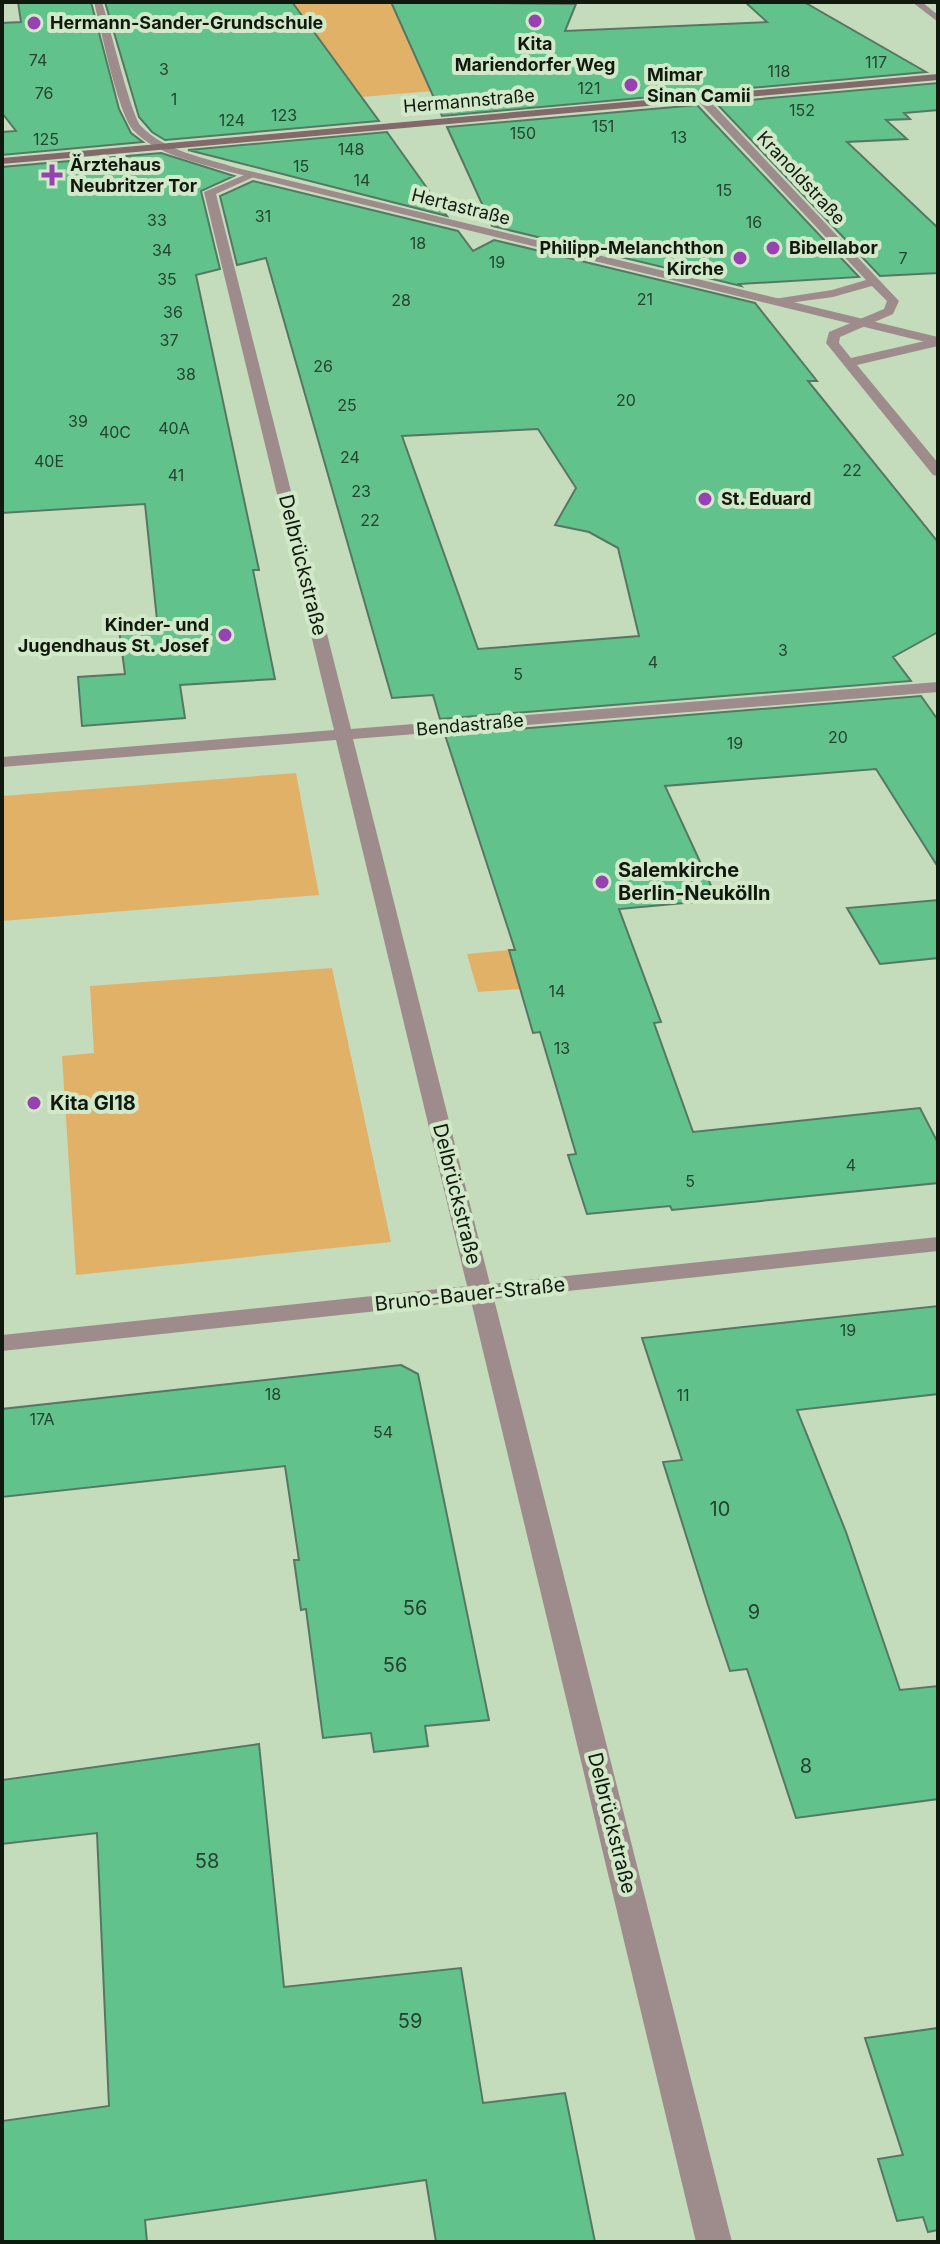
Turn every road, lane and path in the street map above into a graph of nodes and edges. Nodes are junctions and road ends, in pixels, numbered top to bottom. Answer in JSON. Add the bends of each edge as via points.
{"nodes":[{"id":1,"x":98,"y":2,"type":"edge"},
{"id":2,"x":916,"y":2,"type":"edge"},
{"id":3,"x":938,"y":19,"type":"edge"},
{"id":4,"x":938,"y":77,"type":"edge"},
{"id":5,"x":702,"y":99,"type":"junction"},
{"id":6,"x":165,"y":146,"type":"junction"},
{"id":7,"x":2,"y":161,"type":"edge"},
{"id":8,"x":253,"y":175,"type":"junction"},
{"id":9,"x":875,"y":281,"type":"junction"},
{"id":10,"x":778,"y":302,"type":"junction"},
{"id":11,"x":865,"y":323,"type":"junction"},
{"id":12,"x":938,"y":341,"type":"edge"},
{"id":13,"x":848,"y":363,"type":"junction"},
{"id":14,"x":938,"y":472,"type":"edge"},
{"id":15,"x":938,"y":687,"type":"edge"},
{"id":16,"x":345,"y":735,"type":"junction"},
{"id":17,"x":2,"y":762,"type":"edge"},
{"id":18,"x":938,"y":1244,"type":"edge"},
{"id":19,"x":481,"y":1292,"type":"junction"},
{"id":20,"x":2,"y":1343,"type":"edge"},
{"id":21,"x":714,"y":2242,"type":"edge"}],
"edges":[{"from":1,"to":6,"type":"street","name":"Hertastraße","via":[[132,122]]},
{"from":2,"to":3,"type":"street"},
{"from":4,"to":5,"type":"main road","name":"Hermannstraße"},
{"from":5,"to":6,"type":"main road","name":"Hermannstraße"},
{"from":5,"to":9,"type":"street","name":"Kranoldstraße"},
{"from":6,"to":7,"type":"main road","name":"Hermannstraße"},
{"from":6,"to":8,"type":"street","name":"Hertastraße"},
{"from":8,"to":10,"type":"street","name":"Hertastraße"},
{"from":8,"to":16,"type":"street","name":"Delbrückstraße","via":[[210,192]]},
{"from":9,"to":10,"type":"street"},
{"from":9,"to":11,"type":"street","name":"Kranoldstraße","via":[[893,301],[889,311]]},
{"from":10,"to":11,"type":"street","name":"Hertastraße"},
{"from":11,"to":12,"type":"street","name":"Hertastraße"},
{"from":11,"to":13,"type":"street","name":"Kranoldstraße","via":[[832,338]]},
{"from":12,"to":13,"type":"street"},
{"from":13,"to":14,"type":"street","name":"Kranoldstraße"},
{"from":15,"to":16,"type":"street","name":"Bendastraße"},
{"from":16,"to":17,"type":"street","name":"Bendastraße"},
{"from":16,"to":19,"type":"street","name":"Delbrückstraße"},
{"from":18,"to":19,"type":"street","name":"Bruno-Bauer-Straße"},
{"from":19,"to":20,"type":"street","name":"Bruno-Bauer-Straße"},
{"from":19,"to":21,"type":"street","name":"Delbrückstraße"}]}
